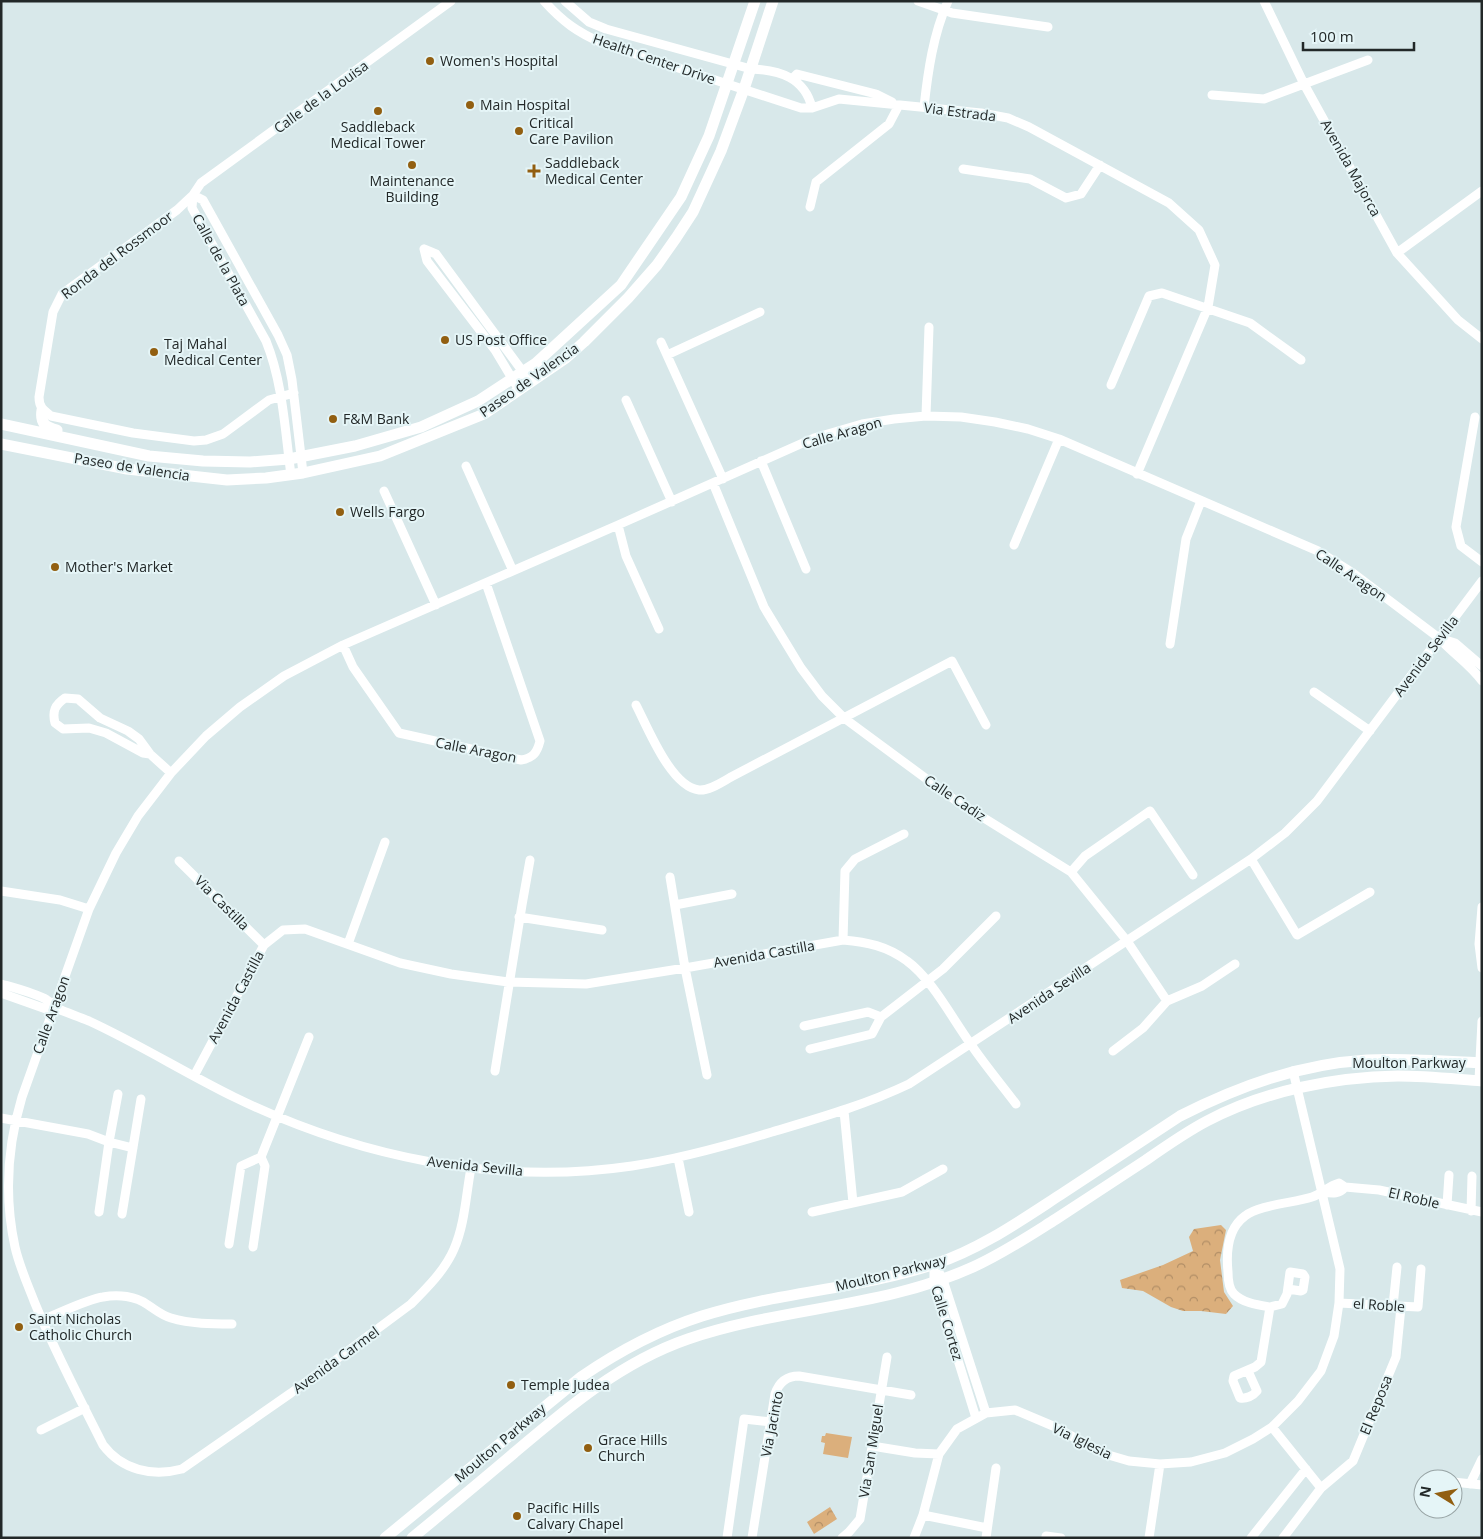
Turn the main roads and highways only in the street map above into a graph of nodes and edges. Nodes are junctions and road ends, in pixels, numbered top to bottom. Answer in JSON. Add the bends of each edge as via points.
{"nodes":[{"id":1,"x":755,"y":1,"type":"edge"},
{"id":2,"x":773,"y":1,"type":"edge"},
{"id":3,"x":1,"y":424,"type":"edge"},
{"id":4,"x":25,"y":430,"type":"junction"},
{"id":5,"x":81,"y":441,"type":"junction"},
{"id":6,"x":1,"y":444,"type":"edge"},
{"id":7,"x":1481,"y":1063,"type":"edge"},
{"id":8,"x":1480,"y":1081,"type":"edge"},
{"id":9,"x":486,"y":1456,"type":"junction"},
{"id":10,"x":498,"y":1466,"type":"junction"},
{"id":11,"x":386,"y":1538,"type":"edge"},
{"id":12,"x":412,"y":1538,"type":"edge"}],
"edges":[{"from":1,"to":5,"type":"main road","name":"Paseo de Valencia","via":[[710,136],[681,196],[621,285],[523,372],[478,401],[421,426],[355,446],[289,459],[250,462],[177,459]]},
{"from":2,"to":6,"type":"main road","name":"Paseo de Valencia","via":[[744,89],[706,186],[693,212],[657,265],[566,358],[484,414],[380,456],[291,475],[227,480],[127,469]]},
{"from":3,"to":4,"type":"main road","name":"Paseo de Valencia"},
{"from":4,"to":5,"type":"main road","name":"Paseo de Valencia"},
{"from":4,"to":5,"type":"main road","via":[[41,407],[47,428],[75,435]]},
{"from":7,"to":9,"type":"main road","name":"Moulton Parkway","via":[[1368,1060],[1293,1072],[1234,1091],[1180,1116],[1002,1233],[968,1250],[934,1264],[878,1279],[728,1309],[653,1335],[581,1377]]},
{"from":8,"to":10,"type":"main road","name":"Moulton Parkway","via":[[1374,1077],[1342,1080],[1258,1100],[1208,1121],[1023,1240],[939,1282],[746,1323],[685,1340],[638,1362],[572,1405]]},
{"from":9,"to":10,"type":"main road"},
{"from":9,"to":11,"type":"main road","name":"Moulton Parkway"},
{"from":10,"to":12,"type":"main road","name":"Moulton Parkway"}]}
